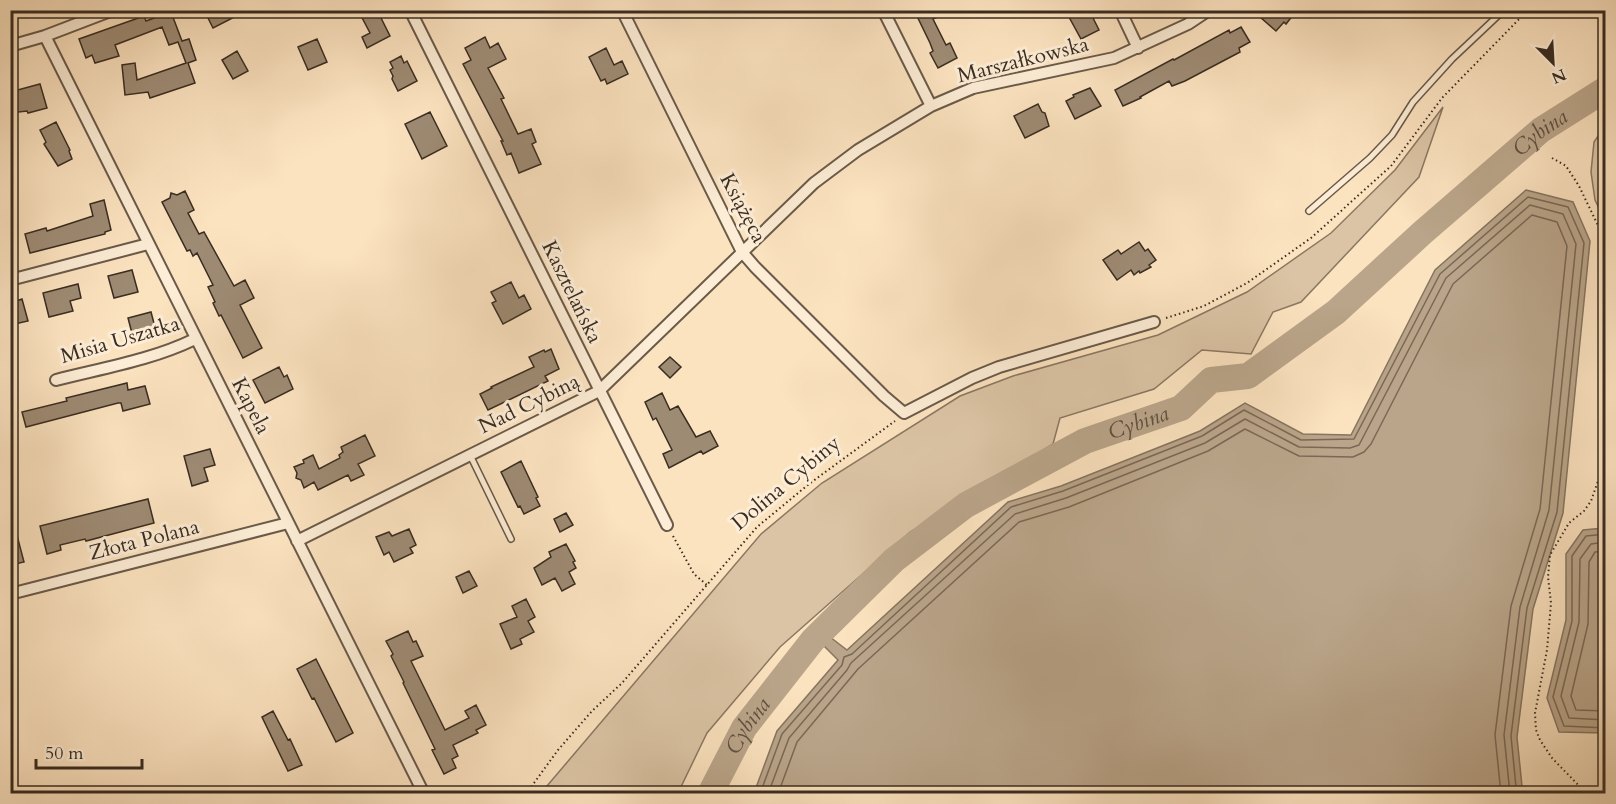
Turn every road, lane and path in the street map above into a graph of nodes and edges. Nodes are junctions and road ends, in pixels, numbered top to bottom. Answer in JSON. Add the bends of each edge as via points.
{"nodes":[{"id":1,"x":112,"y":10,"type":"edge"},
{"id":2,"x":410,"y":10,"type":"edge"},
{"id":3,"x":622,"y":10,"type":"edge"},
{"id":4,"x":883,"y":10,"type":"edge"},
{"id":5,"x":1120,"y":10,"type":"edge"},
{"id":6,"x":1209,"y":10,"type":"edge"},
{"id":7,"x":1504,"y":10,"type":"edge"},
{"id":8,"x":45,"y":36,"type":"junction"},
{"id":9,"x":10,"y":46,"type":"edge"},
{"id":10,"x":1138,"y":48,"type":"junction"},
{"id":11,"x":931,"y":106,"type":"junction"},
{"id":12,"x":1552,"y":158,"type":"dead end"},
{"id":13,"x":1309,"y":211,"type":"dead end"},
{"id":14,"x":1605,"y":242,"type":"edge"},
{"id":15,"x":148,"y":244,"type":"junction"},
{"id":16,"x":742,"y":252,"type":"junction"},
{"id":17,"x":10,"y":280,"type":"edge"},
{"id":18,"x":1154,"y":322,"type":"dead end"},
{"id":19,"x":195,"y":339,"type":"junction"},
{"id":20,"x":56,"y":380,"type":"dead end"},
{"id":21,"x":599,"y":391,"type":"junction"},
{"id":22,"x":904,"y":413,"type":"junction"},
{"id":23,"x":470,"y":455,"type":"junction"},
{"id":24,"x":1605,"y":458,"type":"edge"},
{"id":25,"x":288,"y":523,"type":"junction"},
{"id":26,"x":667,"y":525,"type":"joint"},
{"id":27,"x":511,"y":539,"type":"dead end"},
{"id":28,"x":297,"y":541,"type":"junction"},
{"id":29,"x":707,"y":585,"type":"junction"},
{"id":30,"x":10,"y":594,"type":"edge"},
{"id":31,"x":424,"y":794,"type":"edge"},
{"id":32,"x":526,"y":794,"type":"edge"},
{"id":33,"x":1587,"y":794,"type":"edge"}],
"edges":[{"from":1,"to":8,"type":"street"},
{"from":2,"to":21,"type":"street","name":"Kasztelańska"},
{"from":3,"to":16,"type":"street","name":"Książęca"},
{"from":4,"to":11,"type":"street"},
{"from":5,"to":10,"type":"street"},
{"from":6,"to":10,"type":"street","name":"Marszałkowska"},
{"from":7,"to":13,"type":"lane","via":[[1413,102],[1392,135],[1370,158]]},
{"from":8,"to":9,"type":"street"},
{"from":8,"to":15,"type":"street","name":"Kapela"},
{"from":10,"to":11,"type":"street","name":"Marszałkowska","via":[[1114,58],[973,88]]},
{"from":11,"to":16,"type":"street","name":"Marszałkowska","via":[[858,150],[814,183]]},
{"from":12,"to":14,"type":"path","via":[[1566,165]]},
{"from":15,"to":17,"type":"street"},
{"from":15,"to":19,"type":"street","name":"Kapela"},
{"from":16,"to":21,"type":"street","name":"Nad Cybiną"},
{"from":16,"to":22,"type":"street","name":"Książęca"},
{"from":18,"to":22,"type":"street","via":[[999,367]]},
{"from":19,"to":20,"type":"street","name":"Misia Uszatka","via":[[147,357]]},
{"from":19,"to":25,"type":"street","name":"Kapela"},
{"from":21,"to":23,"type":"street","name":"Nad Cybiną"},
{"from":21,"to":26,"type":"street","name":"Kasztelańska"},
{"from":22,"to":29,"type":"path","name":"Dolina Cybiny","via":[[757,527]]},
{"from":23,"to":27,"type":"lane"},
{"from":23,"to":28,"type":"street","name":"Nad Cybiną"},
{"from":24,"to":33,"type":"path","via":[[1591,501],[1569,523],[1550,555],[1550,614],[1535,713],[1540,740]]},
{"from":25,"to":28,"type":"street","name":"Kapela"},
{"from":25,"to":30,"type":"street","name":"Złota Polana"},
{"from":26,"to":29,"type":"path","via":[[694,574]]},
{"from":28,"to":31,"type":"street","name":"Kapela"},
{"from":29,"to":32,"type":"path","name":"Dolina Cybiny","via":[[558,750]]}]}
